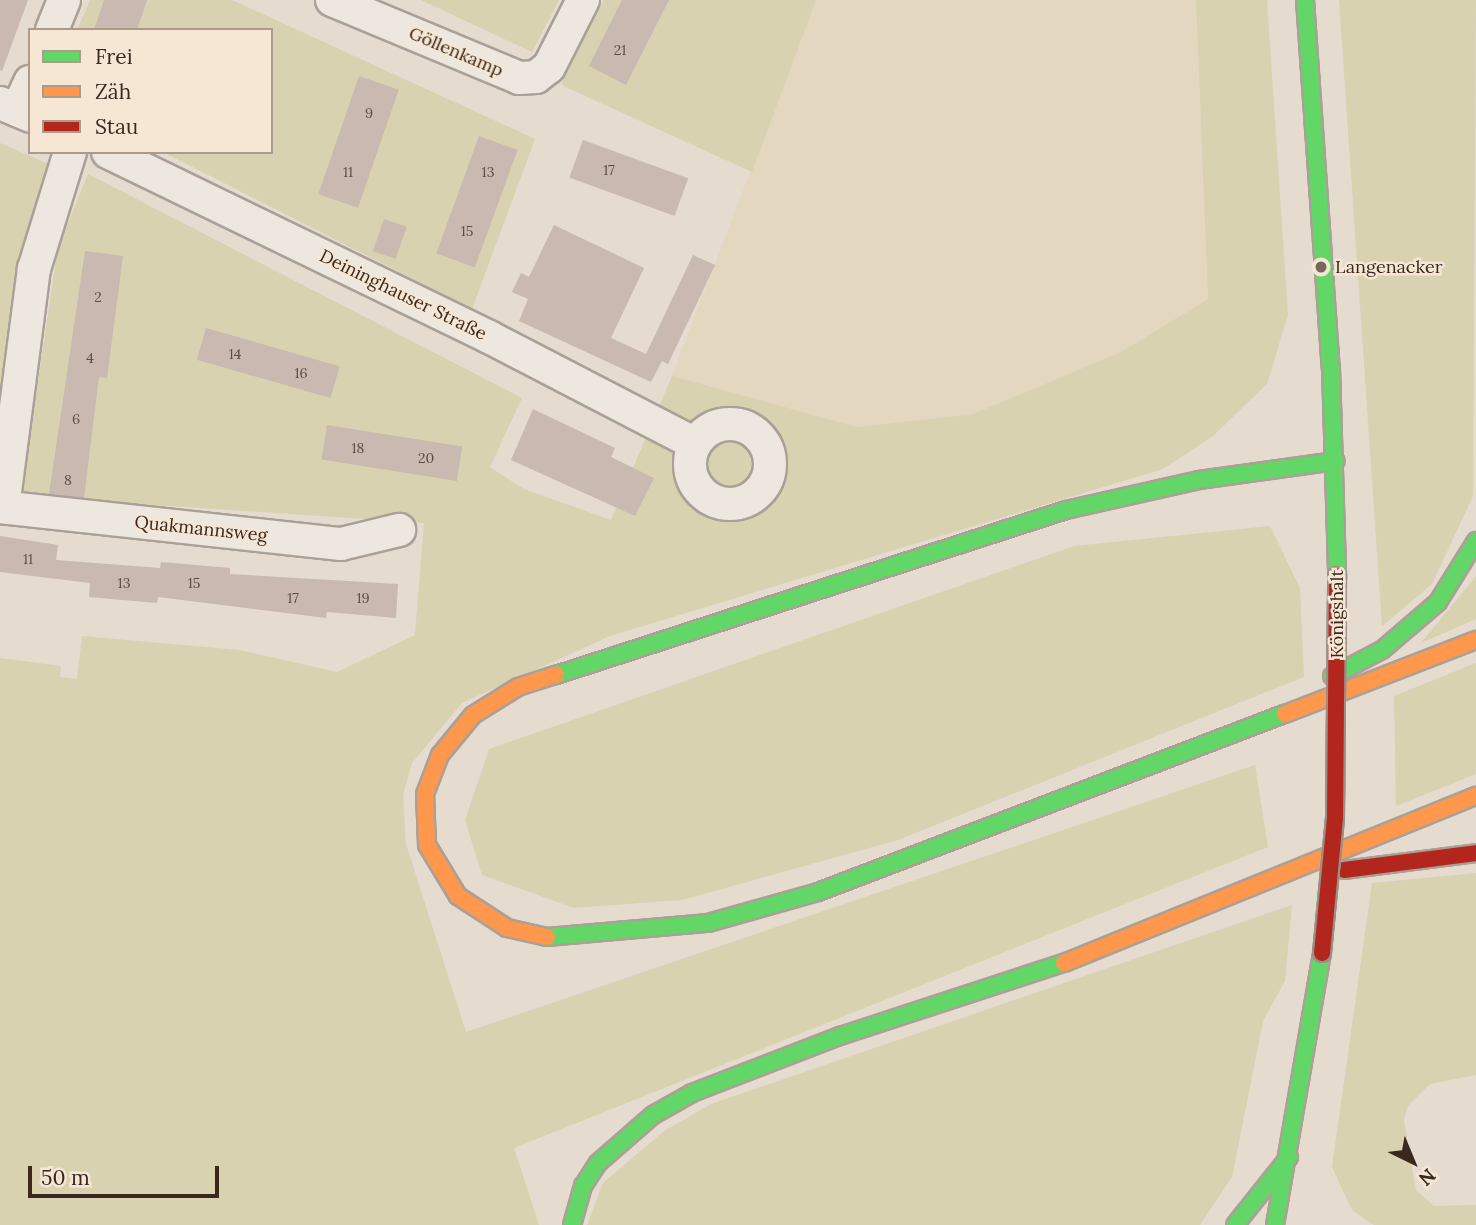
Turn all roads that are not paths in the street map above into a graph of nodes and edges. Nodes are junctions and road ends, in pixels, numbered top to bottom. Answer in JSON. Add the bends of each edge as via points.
{"nodes":[{"id":1,"x":64,"y":0,"type":"edge"},
{"id":2,"x":332,"y":0,"type":"edge"},
{"id":3,"x":583,"y":0,"type":"edge"},
{"id":4,"x":1305,"y":0,"type":"edge"},
{"id":5,"x":53,"y":28,"type":"edge"},
{"id":6,"x":28,"y":86,"type":"edge"},
{"id":7,"x":16,"y":110,"type":"edge"},
{"id":8,"x":69,"y":154,"type":"edge"},
{"id":9,"x":112,"y":154,"type":"edge"},
{"id":10,"x":695,"y":444,"type":"dead end"},
{"id":11,"x":1336,"y":461,"type":"junction"},
{"id":12,"x":2,"y":507,"type":"edge"},
{"id":13,"x":398,"y":530,"type":"dead end"},
{"id":14,"x":1476,"y":541,"type":"edge"},
{"id":15,"x":1476,"y":640,"type":"edge"},
{"id":16,"x":1175,"y":756,"type":"junction"},
{"id":17,"x":1476,"y":796,"type":"edge"},
{"id":18,"x":1476,"y":853,"type":"edge"},
{"id":19,"x":1250,"y":893,"type":"junction"},
{"id":20,"x":1289,"y":1157,"type":"junction"},
{"id":21,"x":572,"y":1225,"type":"edge"},
{"id":22,"x":1234,"y":1225,"type":"edge"},
{"id":23,"x":1275,"y":1225,"type":"edge"}],
"edges":[{"from":1,"to":5,"type":"street"},
{"from":2,"to":3,"type":"street","name":"Göllenkamp","via":[[519,78],[536,77],[549,67]]},
{"from":4,"to":11,"type":"main road","name":"Königshalt"},
{"from":6,"to":7,"type":"street"},
{"from":8,"to":12,"type":"street","name":"Quakmannsweg","via":[[34,269]]},
{"from":9,"to":10,"type":"street","name":"Deininghauser Straße","via":[[489,337]]},
{"from":11,"to":16,"type":"main road","via":[[1199,480],[1066,510],[530,682],[495,699],[454,736],[432,775],[423,814],[427,845],[440,873],[479,914],[507,928],[552,938],[595,937],[708,923],[818,892]]},
{"from":11,"to":20,"type":"main road","name":"Königshalt","bridge":true,"via":[[1335,817],[1322,953]]},
{"from":12,"to":13,"type":"street","name":"Quakmannsweg","via":[[341,544]]},
{"from":14,"to":16,"type":"main road","via":[[1438,602],[1382,650]]},
{"from":15,"to":16,"type":"main road"},
{"from":17,"to":19,"type":"main road"},
{"from":18,"to":19,"type":"main road","via":[[1375,863]]},
{"from":19,"to":21,"type":"main road","via":[[692,1093],[653,1115],[597,1163],[583,1185]]},
{"from":20,"to":22,"type":"main road"},
{"from":20,"to":23,"type":"main road","name":"Königshalt"}]}
